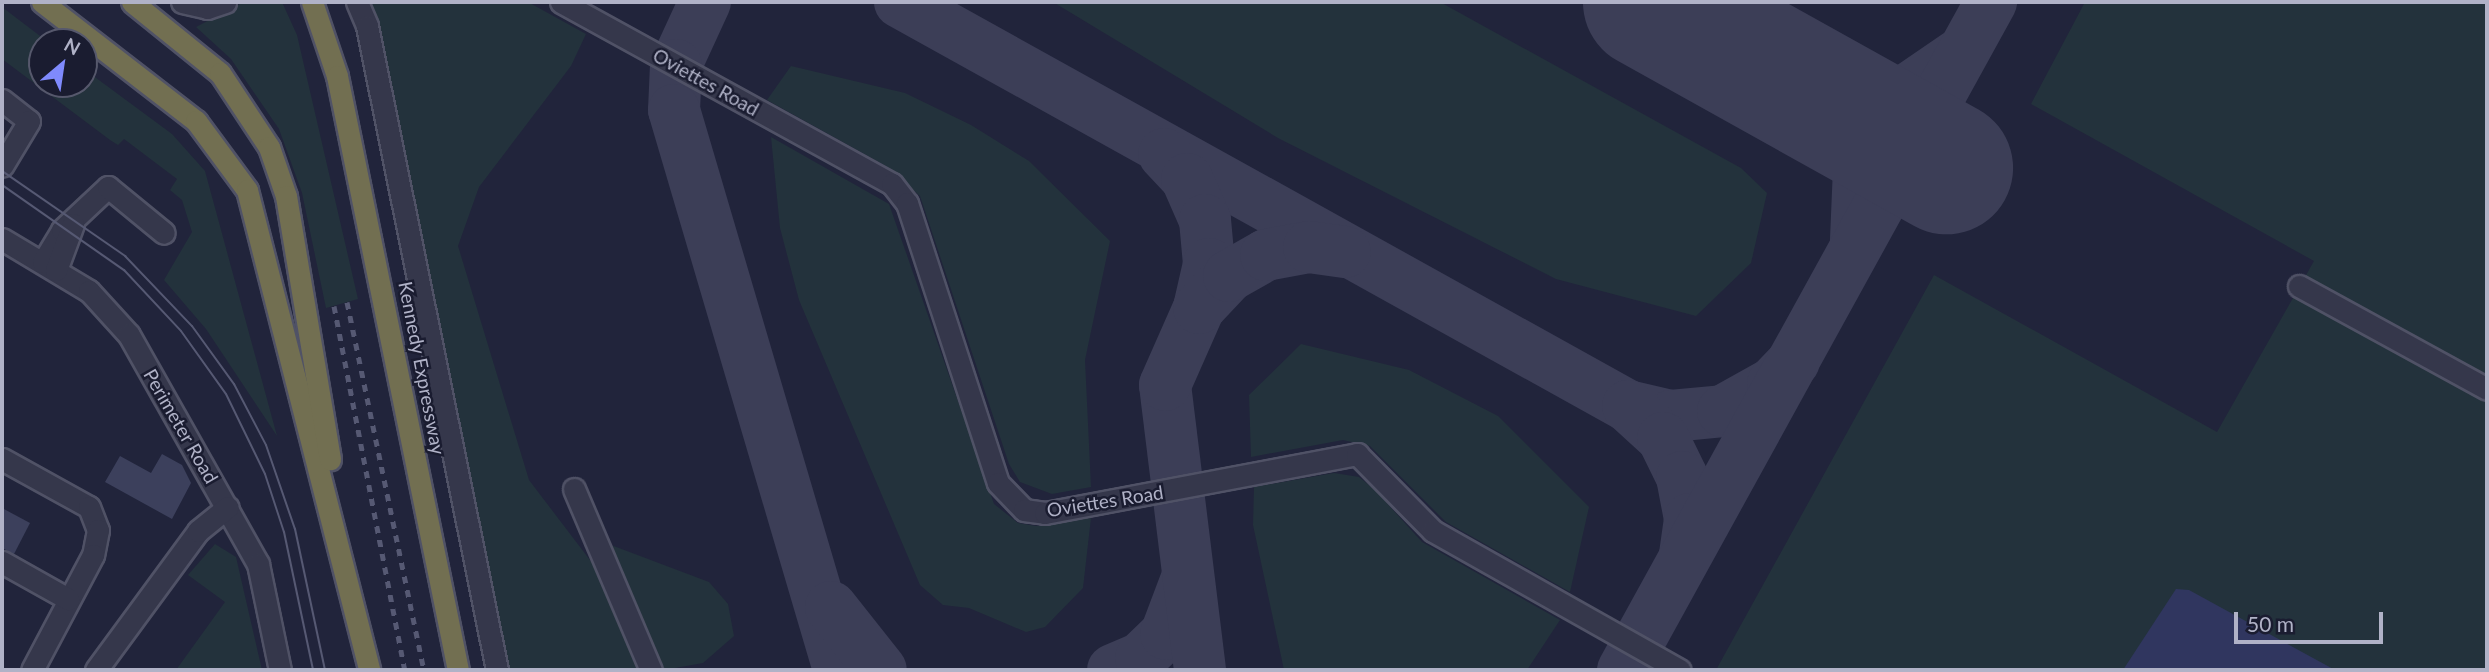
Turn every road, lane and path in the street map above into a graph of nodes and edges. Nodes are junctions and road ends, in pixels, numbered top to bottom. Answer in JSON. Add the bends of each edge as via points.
{"nodes":[{"id":1,"x":42,"y":2,"type":"edge"},
{"id":2,"x":132,"y":2,"type":"edge"},
{"id":3,"x":183,"y":2,"type":"edge"},
{"id":4,"x":225,"y":2,"type":"edge"},
{"id":5,"x":312,"y":2,"type":"edge"},
{"id":6,"x":357,"y":2,"type":"edge"},
{"id":7,"x":561,"y":2,"type":"edge"},
{"id":8,"x":2,"y":100,"type":"edge"},
{"id":9,"x":2,"y":166,"type":"edge"},
{"id":10,"x":164,"y":233,"type":"dead end"},
{"id":11,"x":2,"y":239,"type":"edge"},
{"id":12,"x":49,"y":266,"type":"junction"},
{"id":13,"x":2299,"y":286,"type":"dead end"},
{"id":14,"x":2487,"y":389,"type":"edge"},
{"id":15,"x":2,"y":459,"type":"edge"},
{"id":16,"x":574,"y":489,"type":"dead end"},
{"id":17,"x":228,"y":507,"type":"junction"},
{"id":18,"x":344,"y":558,"type":"junction"},
{"id":19,"x":2,"y":562,"type":"edge"},
{"id":20,"x":68,"y":599,"type":"junction"},
{"id":21,"x":32,"y":670,"type":"edge"},
{"id":22,"x":96,"y":670,"type":"edge"},
{"id":23,"x":280,"y":670,"type":"edge"},
{"id":24,"x":369,"y":670,"type":"edge"},
{"id":25,"x":458,"y":670,"type":"edge"},
{"id":26,"x":497,"y":670,"type":"edge"},
{"id":27,"x":651,"y":670,"type":"edge"},
{"id":28,"x":1680,"y":670,"type":"edge"}],
"edges":[{"from":1,"to":18,"type":"highway","via":[[197,121],[234,165],[257,219]]},
{"from":2,"to":18,"type":"highway","via":[[220,73],[269,147],[286,196],[318,363]]},
{"from":3,"to":4,"type":"street","via":[[207,8]]},
{"from":5,"to":25,"type":"highway","name":"Kennedy Expressway","via":[[337,76]]},
{"from":6,"to":26,"type":"street","via":[[367,26]]},
{"from":7,"to":28,"type":"street","name":"Oviettes Road","via":[[892,184],[907,203],[998,483],[1024,510],[1045,513],[1357,454],[1433,531]]},
{"from":8,"to":9,"type":"street","via":[[29,121]]},
{"from":10,"to":12,"type":"street","via":[[108,187],[73,224]]},
{"from":11,"to":12,"type":"street","name":"Perimeter Road"},
{"from":12,"to":17,"type":"street","name":"Perimeter Road","via":[[96,298],[129,335]]},
{"from":13,"to":14,"type":"street"},
{"from":15,"to":20,"type":"street","via":[[89,507],[98,530],[93,555]]},
{"from":16,"to":27,"type":"street"},
{"from":17,"to":22,"type":"street","via":[[198,531]]},
{"from":17,"to":23,"type":"street","name":"Perimeter Road","via":[[258,564]]},
{"from":18,"to":24,"type":"highway"},
{"from":19,"to":20,"type":"street"},
{"from":20,"to":21,"type":"street"}]}
